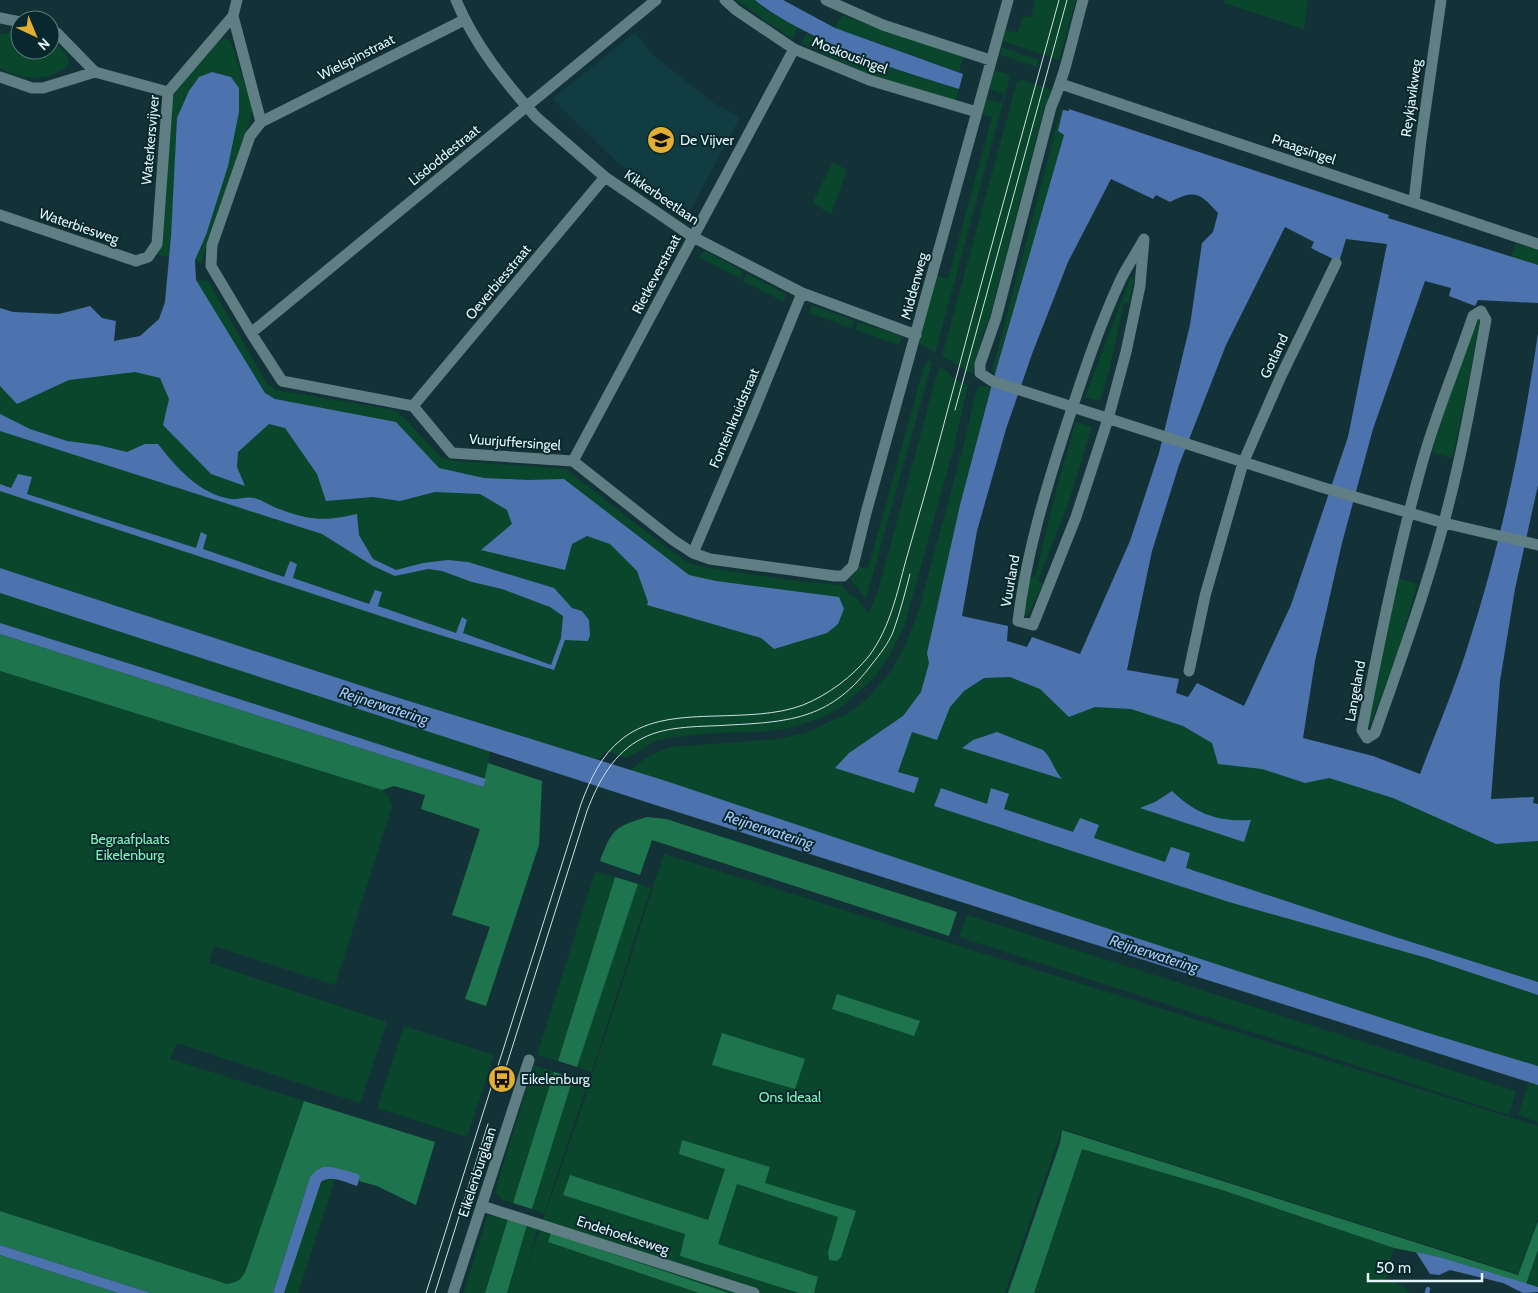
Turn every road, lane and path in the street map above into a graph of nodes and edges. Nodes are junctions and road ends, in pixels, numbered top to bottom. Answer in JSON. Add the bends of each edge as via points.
{"nodes":[{"id":1,"x":236,"y":0,"type":"edge"},
{"id":2,"x":456,"y":0,"type":"edge"},
{"id":3,"x":656,"y":0,"type":"edge"},
{"id":4,"x":725,"y":0,"type":"edge"},
{"id":5,"x":826,"y":0,"type":"edge"},
{"id":6,"x":1008,"y":0,"type":"edge"},
{"id":7,"x":1083,"y":0,"type":"edge"},
{"id":8,"x":1441,"y":0,"type":"edge"},
{"id":9,"x":233,"y":16,"type":"junction"},
{"id":10,"x":464,"y":20,"type":"junction"},
{"id":11,"x":60,"y":36,"type":"edge"},
{"id":12,"x":794,"y":49,"type":"junction"},
{"id":13,"x":990,"y":60,"type":"junction"},
{"id":14,"x":95,"y":72,"type":"junction"},
{"id":15,"x":0,"y":77,"type":"edge"},
{"id":16,"x":1061,"y":84,"type":"junction"},
{"id":17,"x":168,"y":92,"type":"junction"},
{"id":18,"x":527,"y":106,"type":"junction"},
{"id":19,"x":977,"y":112,"type":"junction"},
{"id":20,"x":261,"y":122,"type":"junction"},
{"id":21,"x":605,"y":177,"type":"junction"},
{"id":22,"x":1414,"y":201,"type":"junction"},
{"id":23,"x":0,"y":215,"type":"edge"},
{"id":24,"x":693,"y":237,"type":"junction"},
{"id":25,"x":1538,"y":244,"type":"edge"},
{"id":26,"x":148,"y":257,"type":"joint"},
{"id":27,"x":1336,"y":262,"type":"dead end"},
{"id":28,"x":802,"y":293,"type":"junction"},
{"id":29,"x":250,"y":333,"type":"junction"},
{"id":30,"x":916,"y":335,"type":"junction"},
{"id":31,"x":413,"y":406,"type":"junction"},
{"id":32,"x":1072,"y":408,"type":"junction"},
{"id":33,"x":1108,"y":419,"type":"junction"},
{"id":34,"x":573,"y":461,"type":"junction"},
{"id":35,"x":1243,"y":463,"type":"junction"},
{"id":36,"x":1409,"y":513,"type":"junction"},
{"id":37,"x":1444,"y":523,"type":"junction"},
{"id":38,"x":1538,"y":545,"type":"edge"},
{"id":39,"x":693,"y":553,"type":"junction"},
{"id":40,"x":843,"y":576,"type":"joint"},
{"id":41,"x":1189,"y":671,"type":"dead end"},
{"id":42,"x":529,"y":1060,"type":"dead end"},
{"id":43,"x":482,"y":1206,"type":"junction"},
{"id":44,"x":453,"y":1293,"type":"edge"},
{"id":45,"x":754,"y":1293,"type":"edge"}],
"edges":[{"from":1,"to":9,"type":"street","name":"Waterkersvijver"},
{"from":2,"to":10,"type":"street","name":"Kikkerbeetlaan"},
{"from":3,"to":18,"type":"street","name":"Lisdoddestraat"},
{"from":4,"to":12,"type":"street","name":"Moskousingel"},
{"from":5,"to":13,"type":"street","via":[[883,25]]},
{"from":6,"to":13,"type":"street","name":"Middenweg"},
{"from":7,"to":16,"type":"street"},
{"from":8,"to":22,"type":"street","name":"Reykjavikweg"},
{"from":9,"to":17,"type":"street","name":"Waterkersvijver"},
{"from":9,"to":20,"type":"street","name":"Waterkersvijver"},
{"from":10,"to":18,"type":"street","name":"Kikkerbeetlaan","via":[[486,55]]},
{"from":10,"to":20,"type":"street","name":"Wielspinstraat"},
{"from":11,"to":14,"type":"street"},
{"from":12,"to":19,"type":"street","name":"Moskousingel","via":[[869,80]]},
{"from":12,"to":24,"type":"street","name":"Rietkeverstraat"},
{"from":13,"to":19,"type":"street","name":"Middenweg"},
{"from":14,"to":15,"type":"street","via":[[43,88],[32,88]]},
{"from":14,"to":17,"type":"street"},
{"from":16,"to":22,"type":"street","name":"Praagsingel"},
{"from":16,"to":32,"type":"street","via":[[980,373],[992,381]]},
{"from":17,"to":26,"type":"street","name":"Waterkersvijver","via":[[157,244]]},
{"from":18,"to":21,"type":"street","name":"Kikkerbeetlaan"},
{"from":18,"to":29,"type":"street","name":"Lisdoddestraat"},
{"from":19,"to":30,"type":"street","name":"Middenweg"},
{"from":20,"to":29,"type":"street","via":[[250,136],[212,245],[211,266]]},
{"from":21,"to":24,"type":"street","name":"Kikkerbeetlaan"},
{"from":21,"to":31,"type":"street","name":"Oeverbiesstraat"},
{"from":22,"to":25,"type":"street","name":"Praagsingel"},
{"from":23,"to":26,"type":"street","name":"Waterbiesweg","via":[[136,261]]},
{"from":24,"to":28,"type":"street","name":"Kikkerbeetlaan"},
{"from":24,"to":34,"type":"street","name":"Rietkeverstraat"},
{"from":27,"to":35,"type":"street","name":"Gotland"},
{"from":28,"to":30,"type":"street","name":"Kikkerbeetlaan"},
{"from":28,"to":39,"type":"street","name":"Fonteinkruidstraat"},
{"from":29,"to":31,"type":"street","via":[[282,381]]},
{"from":30,"to":40,"type":"street","name":"Middenweg","via":[[853,566]]},
{"from":31,"to":34,"type":"street","name":"Vuurjuffersingel","via":[[452,453]]},
{"from":32,"to":33,"type":"street"},
{"from":32,"to":33,"type":"street","name":"Vuurland","via":[[1097,336],[1122,278],[1144,239],[1140,286]]},
{"from":32,"to":33,"type":"street","name":"Vuurland","via":[[1043,500],[1023,581],[1018,621],[1032,625],[1076,517]]},
{"from":33,"to":35,"type":"street"},
{"from":34,"to":39,"type":"street","name":"Vuurjuffersingel"},
{"from":35,"to":36,"type":"street"},
{"from":35,"to":41,"type":"street","name":"Gotland","via":[[1205,596]]},
{"from":36,"to":37,"type":"street"},
{"from":36,"to":37,"type":"street","name":"Langeland","via":[[1424,457],[1473,316],[1482,311],[1486,320],[1459,465]]},
{"from":36,"to":37,"type":"street","name":"Langeland","via":[[1362,730],[1367,738],[1375,733]]},
{"from":37,"to":38,"type":"street"},
{"from":39,"to":40,"type":"street","name":"Vuurjuffersingel","via":[[710,559]]},
{"from":42,"to":43,"type":"street","name":"Eikelenburglaan"},
{"from":43,"to":44,"type":"street","name":"Eikelenburglaan"},
{"from":43,"to":45,"type":"street","name":"Endehoekseweg"}]}
